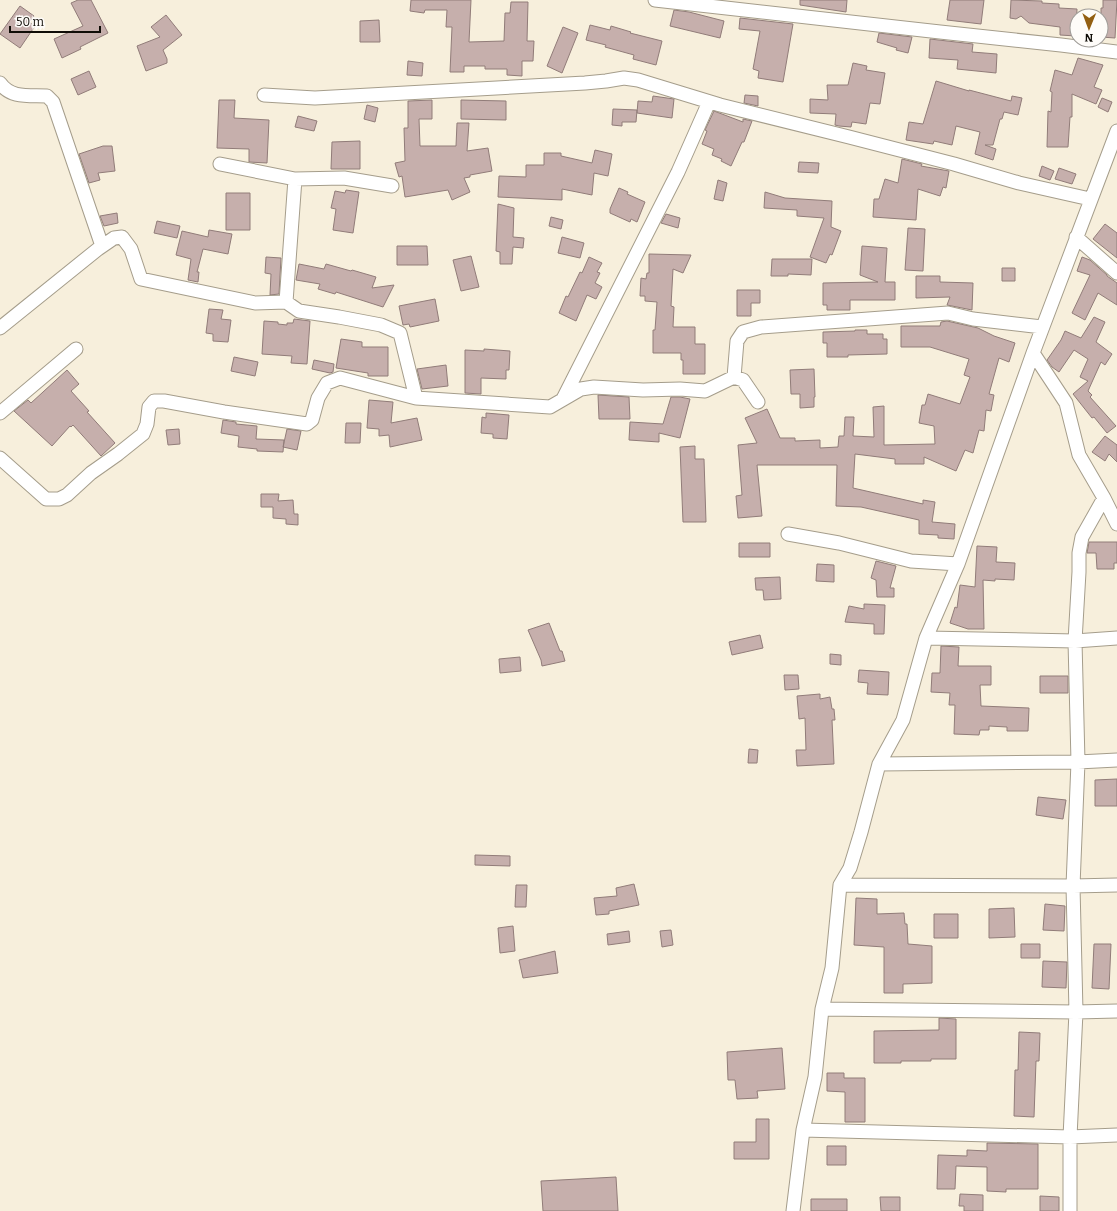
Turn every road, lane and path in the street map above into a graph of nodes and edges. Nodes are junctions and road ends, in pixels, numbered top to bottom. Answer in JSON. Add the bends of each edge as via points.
{"nodes":[{"id":1,"x":655,"y":0,"type":"edge"},
{"id":2,"x":1117,"y":52,"type":"edge"},
{"id":3,"x":0,"y":82,"type":"edge"},
{"id":4,"x":264,"y":95,"type":"dead end"},
{"id":5,"x":709,"y":102,"type":"junction"},
{"id":6,"x":1117,"y":131,"type":"edge"},
{"id":7,"x":220,"y":164,"type":"dead end"},
{"id":8,"x":295,"y":179,"type":"junction"},
{"id":9,"x":392,"y":186,"type":"dead end"},
{"id":10,"x":1090,"y":199,"type":"junction"},
{"id":11,"x":1076,"y":237,"type":"junction"},
{"id":12,"x":102,"y":246,"type":"junction"},
{"id":13,"x":1117,"y":273,"type":"edge"},
{"id":14,"x":286,"y":302,"type":"junction"},
{"id":15,"x":1042,"y":327,"type":"junction"},
{"id":16,"x":0,"y":328,"type":"edge"},
{"id":17,"x":76,"y":349,"type":"dead end"},
{"id":18,"x":1033,"y":353,"type":"junction"},
{"id":19,"x":734,"y":377,"type":"junction"},
{"id":20,"x":416,"y":398,"type":"junction"},
{"id":21,"x":563,"y":399,"type":"junction"},
{"id":22,"x":758,"y":402,"type":"dead end"},
{"id":23,"x":0,"y":413,"type":"edge"},
{"id":24,"x":0,"y":458,"type":"edge"},
{"id":25,"x":1104,"y":498,"type":"junction"},
{"id":26,"x":1117,"y":524,"type":"edge"},
{"id":27,"x":788,"y":534,"type":"dead end"},
{"id":28,"x":958,"y":564,"type":"junction"},
{"id":29,"x":926,"y":638,"type":"junction"},
{"id":30,"x":1117,"y":638,"type":"edge"},
{"id":31,"x":1075,"y":640,"type":"junction"},
{"id":32,"x":1117,"y":760,"type":"edge"},
{"id":33,"x":1078,"y":762,"type":"junction"},
{"id":34,"x":879,"y":764,"type":"junction"},
{"id":35,"x":840,"y":885,"type":"junction"},
{"id":36,"x":1117,"y":885,"type":"edge"},
{"id":37,"x":1073,"y":886,"type":"junction"},
{"id":38,"x":822,"y":1008,"type":"junction"},
{"id":39,"x":1117,"y":1011,"type":"edge"},
{"id":40,"x":1076,"y":1012,"type":"junction"},
{"id":41,"x":803,"y":1130,"type":"junction"},
{"id":42,"x":1117,"y":1135,"type":"edge"},
{"id":43,"x":1070,"y":1137,"type":"junction"},
{"id":44,"x":793,"y":1211,"type":"edge"},
{"id":45,"x":1070,"y":1211,"type":"edge"}],
"edges":[{"from":1,"to":2,"type":"street"},
{"from":3,"to":12,"type":"street","via":[[11,93],[21,96],[47,96],[53,102]]},
{"from":4,"to":5,"type":"street","via":[[315,98],[578,83],[624,78]]},
{"from":5,"to":10,"type":"street","via":[[916,154],[1019,183]]},
{"from":5,"to":21,"type":"street","via":[[678,172]]},
{"from":6,"to":10,"type":"street"},
{"from":7,"to":8,"type":"street"},
{"from":8,"to":9,"type":"street","via":[[344,178]]},
{"from":8,"to":14,"type":"street"},
{"from":10,"to":11,"type":"street"},
{"from":11,"to":13,"type":"street"},
{"from":11,"to":15,"type":"street"},
{"from":12,"to":14,"type":"street","via":[[114,238],[122,237],[131,249],[141,279],[255,303]]},
{"from":12,"to":16,"type":"street"},
{"from":14,"to":20,"type":"street","via":[[299,311],[381,325],[400,333]]},
{"from":15,"to":18,"type":"street"},
{"from":15,"to":19,"type":"street","via":[[973,319],[948,313],[760,327],[743,332],[737,341]]},
{"from":17,"to":23,"type":"street"},
{"from":18,"to":25,"type":"street","via":[[1066,403],[1079,455]]},
{"from":18,"to":28,"type":"street"},
{"from":19,"to":21,"type":"street","via":[[705,391],[594,387],[581,389]]},
{"from":19,"to":22,"type":"street","via":[[743,380]]},
{"from":20,"to":21,"type":"street","via":[[550,407]]},
{"from":20,"to":24,"type":"street","via":[[340,378],[327,383],[318,398],[312,420],[307,424],[154,401],[149,407],[143,434],[59,499],[46,499]]},
{"from":25,"to":26,"type":"street"},
{"from":25,"to":31,"type":"street","via":[[1082,537]]},
{"from":27,"to":28,"type":"street","via":[[839,543],[911,561]]},
{"from":28,"to":29,"type":"street"},
{"from":29,"to":31,"type":"street"},
{"from":29,"to":34,"type":"street","via":[[902,720]]},
{"from":30,"to":31,"type":"street"},
{"from":31,"to":33,"type":"street"},
{"from":32,"to":33,"type":"street"},
{"from":33,"to":34,"type":"street"},
{"from":33,"to":37,"type":"street"},
{"from":34,"to":35,"type":"street","via":[[850,868]]},
{"from":35,"to":37,"type":"street"},
{"from":35,"to":38,"type":"street","via":[[832,968]]},
{"from":36,"to":37,"type":"street"},
{"from":37,"to":40,"type":"street"},
{"from":38,"to":40,"type":"street"},
{"from":38,"to":41,"type":"street","via":[[815,1077]]},
{"from":39,"to":40,"type":"street"},
{"from":40,"to":43,"type":"street"},
{"from":41,"to":43,"type":"street"},
{"from":41,"to":44,"type":"street"},
{"from":42,"to":43,"type":"street"},
{"from":43,"to":45,"type":"street"}]}
